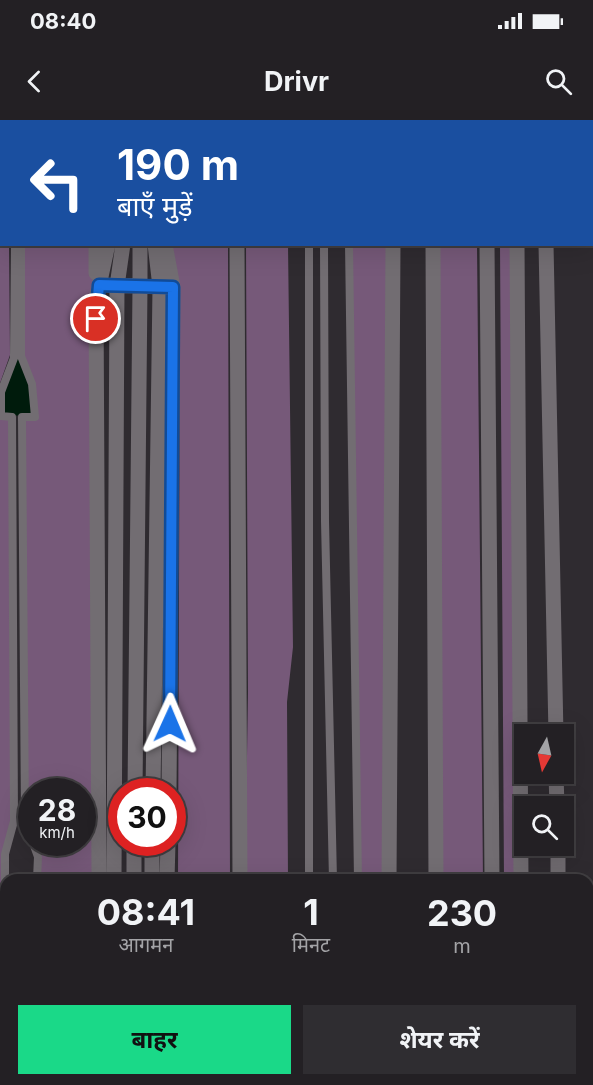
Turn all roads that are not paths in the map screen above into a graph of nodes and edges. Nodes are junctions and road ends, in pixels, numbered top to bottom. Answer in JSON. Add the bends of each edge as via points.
{"nodes":[{"id":1,"x":15,"y":246,"type":"edge"},
{"id":2,"x":21,"y":246,"type":"edge"},
{"id":3,"x":96,"y":246,"type":"edge"},
{"id":4,"x":108,"y":246,"type":"edge"},
{"id":5,"x":123,"y":246,"type":"edge"},
{"id":6,"x":140,"y":246,"type":"edge"},
{"id":7,"x":156,"y":246,"type":"edge"},
{"id":8,"x":165,"y":246,"type":"edge"},
{"id":9,"x":237,"y":246,"type":"edge"},
{"id":10,"x":309,"y":246,"type":"edge"},
{"id":11,"x":324,"y":246,"type":"edge"},
{"id":12,"x":349,"y":246,"type":"edge"},
{"id":13,"x":393,"y":246,"type":"edge"},
{"id":14,"x":434,"y":246,"type":"edge"},
{"id":15,"x":487,"y":246,"type":"edge"},
{"id":16,"x":517,"y":246,"type":"edge"},
{"id":17,"x":546,"y":246,"type":"edge"},
{"id":18,"x":117,"y":286,"type":"junction"},
{"id":19,"x":140,"y":286,"type":"junction"},
{"id":20,"x":166,"y":287,"type":"junction"},
{"id":21,"x":98,"y":292,"type":"junction"},
{"id":22,"x":556,"y":724,"type":"edge"},
{"id":23,"x":25,"y":778,"type":"edge"},
{"id":24,"x":135,"y":778,"type":"edge"},
{"id":25,"x":153,"y":778,"type":"edge"},
{"id":26,"x":169,"y":778,"type":"edge"},
{"id":27,"x":38,"y":856,"type":"edge"},
{"id":28,"x":134,"y":856,"type":"edge"},
{"id":29,"x":152,"y":856,"type":"edge"},
{"id":30,"x":168,"y":856,"type":"edge"},
{"id":31,"x":558,"y":856,"type":"edge"},
{"id":32,"x":4,"y":874,"type":"edge"},
{"id":33,"x":37,"y":874,"type":"edge"},
{"id":34,"x":99,"y":874,"type":"edge"},
{"id":35,"x":114,"y":874,"type":"edge"},
{"id":36,"x":134,"y":874,"type":"edge"},
{"id":37,"x":152,"y":874,"type":"edge"},
{"id":38,"x":167,"y":874,"type":"edge"},
{"id":39,"x":240,"y":874,"type":"edge"},
{"id":40,"x":309,"y":874,"type":"edge"},
{"id":41,"x":333,"y":874,"type":"edge"},
{"id":42,"x":358,"y":874,"type":"edge"},
{"id":43,"x":389,"y":874,"type":"edge"},
{"id":44,"x":436,"y":874,"type":"edge"},
{"id":45,"x":492,"y":874,"type":"edge"},
{"id":46,"x":521,"y":874,"type":"edge"},
{"id":47,"x":558,"y":874,"type":"edge"}],
"edges":[{"from":1,"to":32,"type":"lane","via":[[14,358],[1,392],[0,417],[12,417],[14,821]]},
{"from":2,"to":23,"type":"lane","via":[[21,356],[32,384],[35,417],[22,417]]},
{"from":3,"to":21,"type":"street"},
{"from":4,"to":21,"type":"street"},
{"from":5,"to":18,"type":"street"},
{"from":6,"to":19,"type":"street"},
{"from":7,"to":20,"type":"street"},
{"from":8,"to":20,"type":"street"},
{"from":9,"to":39,"type":"street"},
{"from":10,"to":40,"type":"lane"},
{"from":11,"to":41,"type":"lane"},
{"from":12,"to":42,"type":"lane"},
{"from":13,"to":43,"type":"street"},
{"from":14,"to":44,"type":"street"},
{"from":15,"to":45,"type":"street"},
{"from":16,"to":46,"type":"street"},
{"from":17,"to":22,"type":"street"},
{"from":18,"to":19,"type":"street"},
{"from":18,"to":21,"type":"street"},
{"from":18,"to":35,"type":"street"},
{"from":19,"to":20,"type":"street"},
{"from":19,"to":24,"type":"street"},
{"from":20,"to":25,"type":"street"},
{"from":20,"to":26,"type":"street"},
{"from":21,"to":34,"type":"street"},
{"from":27,"to":33,"type":"lane"},
{"from":28,"to":36,"type":"street"},
{"from":29,"to":37,"type":"street"},
{"from":30,"to":38,"type":"street"},
{"from":31,"to":47,"type":"street"}]}
